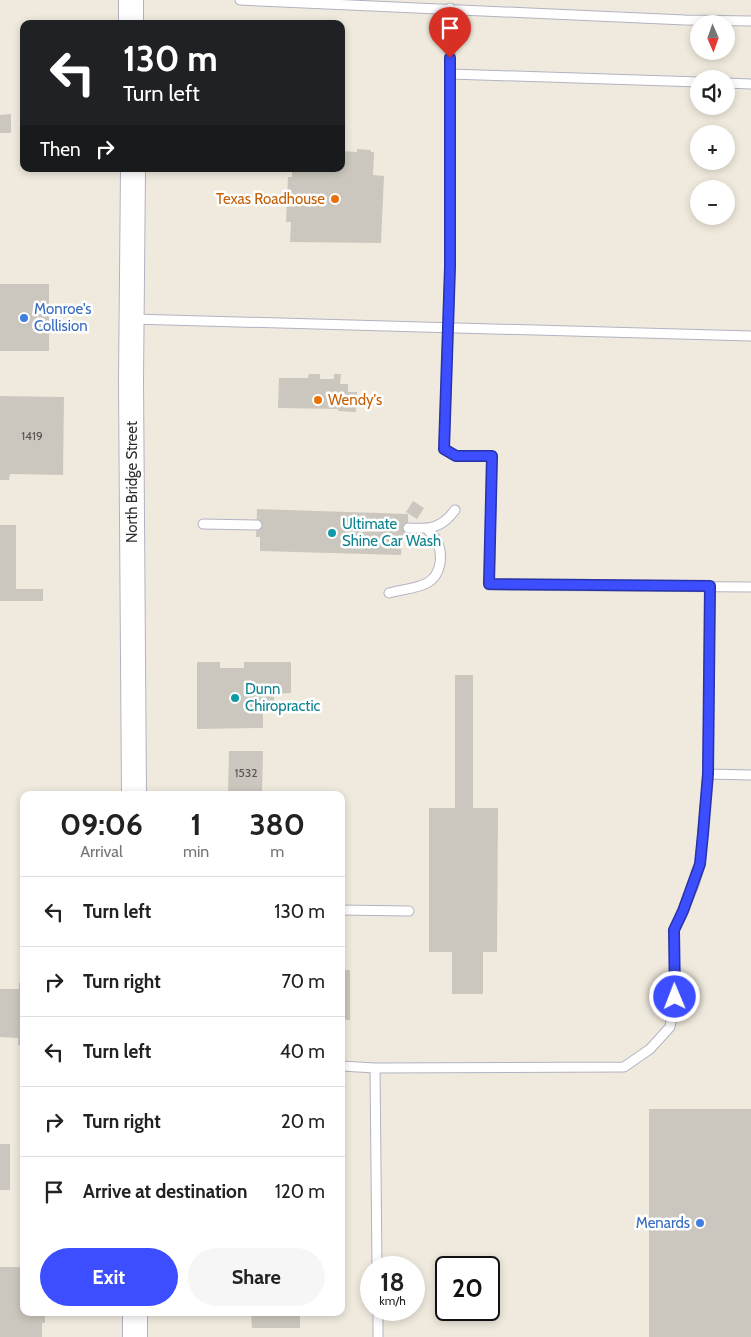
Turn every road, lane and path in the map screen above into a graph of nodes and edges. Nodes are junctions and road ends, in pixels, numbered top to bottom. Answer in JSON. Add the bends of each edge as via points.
{"nodes":[{"id":1,"x":131,"y":0,"type":"edge"},
{"id":2,"x":240,"y":0,"type":"edge"},
{"id":3,"x":450,"y":8,"type":"junction"},
{"id":4,"x":131,"y":20,"type":"edge"},
{"id":5,"x":751,"y":21,"type":"edge"},
{"id":6,"x":450,"y":74,"type":"junction"},
{"id":7,"x":690,"y":82,"type":"edge"},
{"id":8,"x":735,"y":83,"type":"edge"},
{"id":9,"x":751,"y":84,"type":"edge"},
{"id":10,"x":133,"y":172,"type":"edge"},
{"id":11,"x":132,"y":319,"type":"junction"},
{"id":12,"x":447,"y":327,"type":"junction"},
{"id":13,"x":751,"y":336,"type":"edge"},
{"id":14,"x":455,"y":510,"type":"dead end"},
{"id":15,"x":203,"y":524,"type":"dead end"},
{"id":16,"x":257,"y":525,"type":"dead end"},
{"id":17,"x":408,"y":528,"type":"dead end"},
{"id":18,"x":426,"y":529,"type":"junction"},
{"id":19,"x":710,"y":586,"type":"junction"},
{"id":20,"x":751,"y":587,"type":"edge"},
{"id":21,"x":389,"y":593,"type":"dead end"},
{"id":22,"x":708,"y":774,"type":"junction"},
{"id":23,"x":751,"y":775,"type":"edge"},
{"id":24,"x":134,"y":791,"type":"edge"},
{"id":25,"x":345,"y":910,"type":"edge"},
{"id":26,"x":409,"y":911,"type":"dead end"},
{"id":27,"x":345,"y":1066,"type":"edge"},
{"id":28,"x":375,"y":1068,"type":"junction"},
{"id":29,"x":378,"y":1256,"type":"edge"},
{"id":30,"x":135,"y":1316,"type":"edge"},
{"id":31,"x":378,"y":1321,"type":"edge"},
{"id":32,"x":135,"y":1337,"type":"edge"},
{"id":33,"x":378,"y":1337,"type":"edge"}],
"edges":[{"from":1,"to":4,"type":"main road"},
{"from":2,"to":3,"type":"lane"},
{"from":3,"to":5,"type":"lane"},
{"from":3,"to":6,"type":"lane"},
{"from":6,"to":7,"type":"lane"},
{"from":6,"to":12,"type":"lane"},
{"from":8,"to":9,"type":"lane"},
{"from":10,"to":11,"type":"main road","name":"North Bridge Street"},
{"from":11,"to":12,"type":"lane"},
{"from":11,"to":24,"type":"main road","name":"North Bridge Street"},
{"from":12,"to":13,"type":"lane"},
{"from":12,"to":19,"type":"lane","via":[[444,449],[456,456],[492,456],[489,584]]},
{"from":14,"to":18,"type":"lane","via":[[440,525]]},
{"from":15,"to":16,"type":"lane"},
{"from":17,"to":18,"type":"lane"},
{"from":18,"to":21,"type":"lane","via":[[439,548],[440,566],[436,575],[429,582]]},
{"from":19,"to":20,"type":"lane"},
{"from":19,"to":22,"type":"lane"},
{"from":22,"to":23,"type":"lane"},
{"from":22,"to":28,"type":"lane","via":[[700,864],[674,930],[675,997],[670,1027],[650,1049],[624,1067]]},
{"from":25,"to":26,"type":"lane"},
{"from":27,"to":28,"type":"lane"},
{"from":28,"to":29,"type":"lane"},
{"from":30,"to":32,"type":"main road"},
{"from":31,"to":33,"type":"lane"}]}
